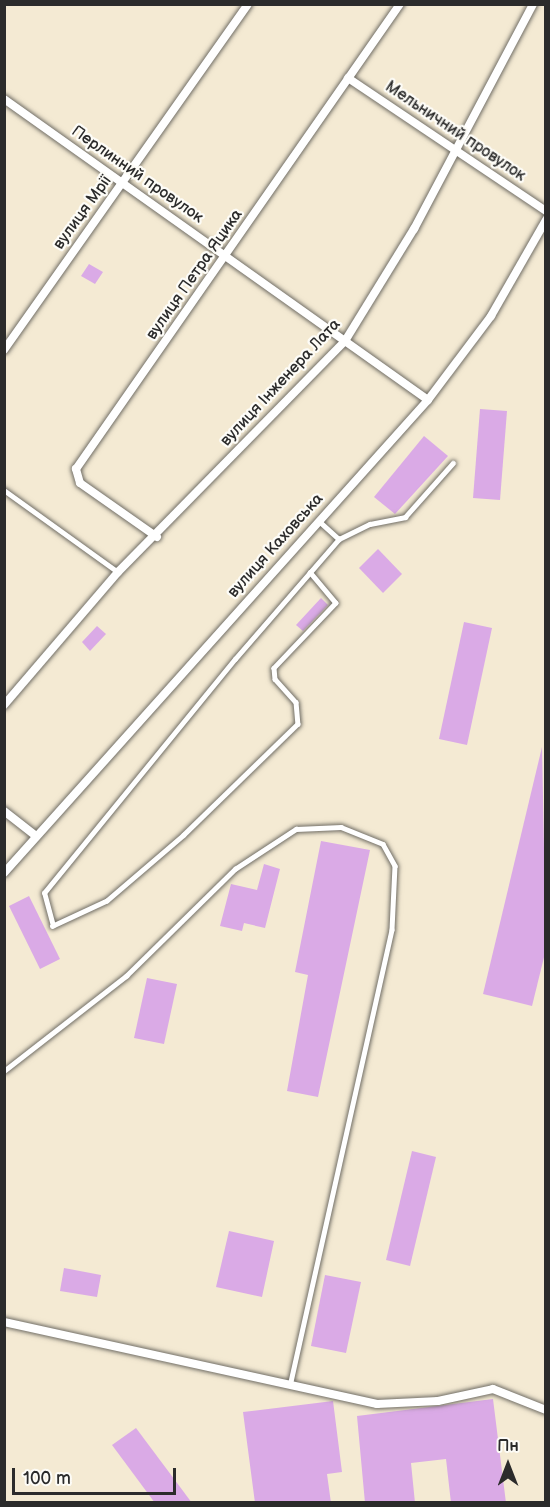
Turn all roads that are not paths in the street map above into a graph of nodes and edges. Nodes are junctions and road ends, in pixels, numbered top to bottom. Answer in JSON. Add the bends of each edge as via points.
{"nodes":[{"id":1,"x":248,"y":4,"type":"edge"},
{"id":2,"x":400,"y":4,"type":"edge"},
{"id":3,"x":533,"y":4,"type":"edge"},
{"id":4,"x":348,"y":78,"type":"junction"},
{"id":5,"x":4,"y":99,"type":"edge"},
{"id":6,"x":455,"y":153,"type":"junction"},
{"id":7,"x":123,"y":183,"type":"junction"},
{"id":8,"x":546,"y":211,"type":"edge"},
{"id":9,"x":546,"y":220,"type":"edge"},
{"id":10,"x":224,"y":255,"type":"junction"},
{"id":11,"x":345,"y":341,"type":"junction"},
{"id":12,"x":4,"y":350,"type":"edge"},
{"id":13,"x":428,"y":400,"type":"junction"},
{"id":14,"x":453,"y":463,"type":"dead end"},
{"id":15,"x":4,"y":490,"type":"edge"},
{"id":16,"x":319,"y":521,"type":"junction"},
{"id":17,"x":157,"y":537,"type":"junction"},
{"id":18,"x":339,"y":539,"type":"junction"},
{"id":19,"x":118,"y":572,"type":"junction"},
{"id":20,"x":310,"y":572,"type":"junction"},
{"id":21,"x":4,"y":705,"type":"edge"},
{"id":22,"x":4,"y":811,"type":"edge"},
{"id":23,"x":36,"y":836,"type":"junction"},
{"id":24,"x":4,"y":873,"type":"edge"},
{"id":25,"x":4,"y":1071,"type":"edge"},
{"id":26,"x":4,"y":1322,"type":"edge"},
{"id":27,"x":290,"y":1385,"type":"junction"},
{"id":28,"x":546,"y":1410,"type":"edge"}],
"edges":[{"from":1,"to":7,"type":"street","name":"вулиця Мрії"},
{"from":2,"to":4,"type":"street","name":"вулиця Петра Яцика"},
{"from":3,"to":6,"type":"street","name":"вулиця Інженера Лата"},
{"from":4,"to":6,"type":"street","name":"Мельничний провулок"},
{"from":4,"to":10,"type":"street","name":"вулиця Петра Яцика"},
{"from":5,"to":7,"type":"street","name":"Перлинний провулок"},
{"from":6,"to":8,"type":"street","name":"Мельничний провулок"},
{"from":6,"to":11,"type":"street","name":"вулиця Інженера Лата"},
{"from":7,"to":10,"type":"street","name":"Перлинний провулок"},
{"from":7,"to":12,"type":"street","name":"вулиця Мрії"},
{"from":9,"to":13,"type":"street","name":"вулиця Каховська","via":[[491,316]]},
{"from":10,"to":11,"type":"street","name":"Перлинний провулок"},
{"from":10,"to":17,"type":"street","name":"вулиця Петра Яцика","via":[[74,474]]},
{"from":11,"to":13,"type":"street","name":"Перлинний провулок"},
{"from":11,"to":17,"type":"street","name":"вулиця Інженера Лата"},
{"from":13,"to":16,"type":"street","name":"вулиця Каховська"},
{"from":14,"to":18,"type":"lane","via":[[405,517],[370,524]]},
{"from":15,"to":19,"type":"lane"},
{"from":16,"to":18,"type":"lane"},
{"from":16,"to":23,"type":"street","name":"вулиця Каховська"},
{"from":17,"to":19,"type":"street","name":"вулиця Інженера Лата"},
{"from":18,"to":20,"type":"lane"},
{"from":19,"to":21,"type":"street","name":"вулиця Інженера Лата"},
{"from":20,"to":20,"type":"lane","via":[[336,603],[274,668],[275,679],[296,702],[298,724],[184,835],[107,901],[53,926],[44,894]]},
{"from":22,"to":23,"type":"street"},
{"from":23,"to":24,"type":"street","name":"вулиця Каховська"},
{"from":25,"to":27,"type":"lane","via":[[126,976],[235,869],[296,830],[341,827],[388,849],[396,891],[392,930]]},
{"from":26,"to":27,"type":"street"},
{"from":27,"to":28,"type":"street","via":[[377,1404],[438,1401],[493,1389]]}]}
